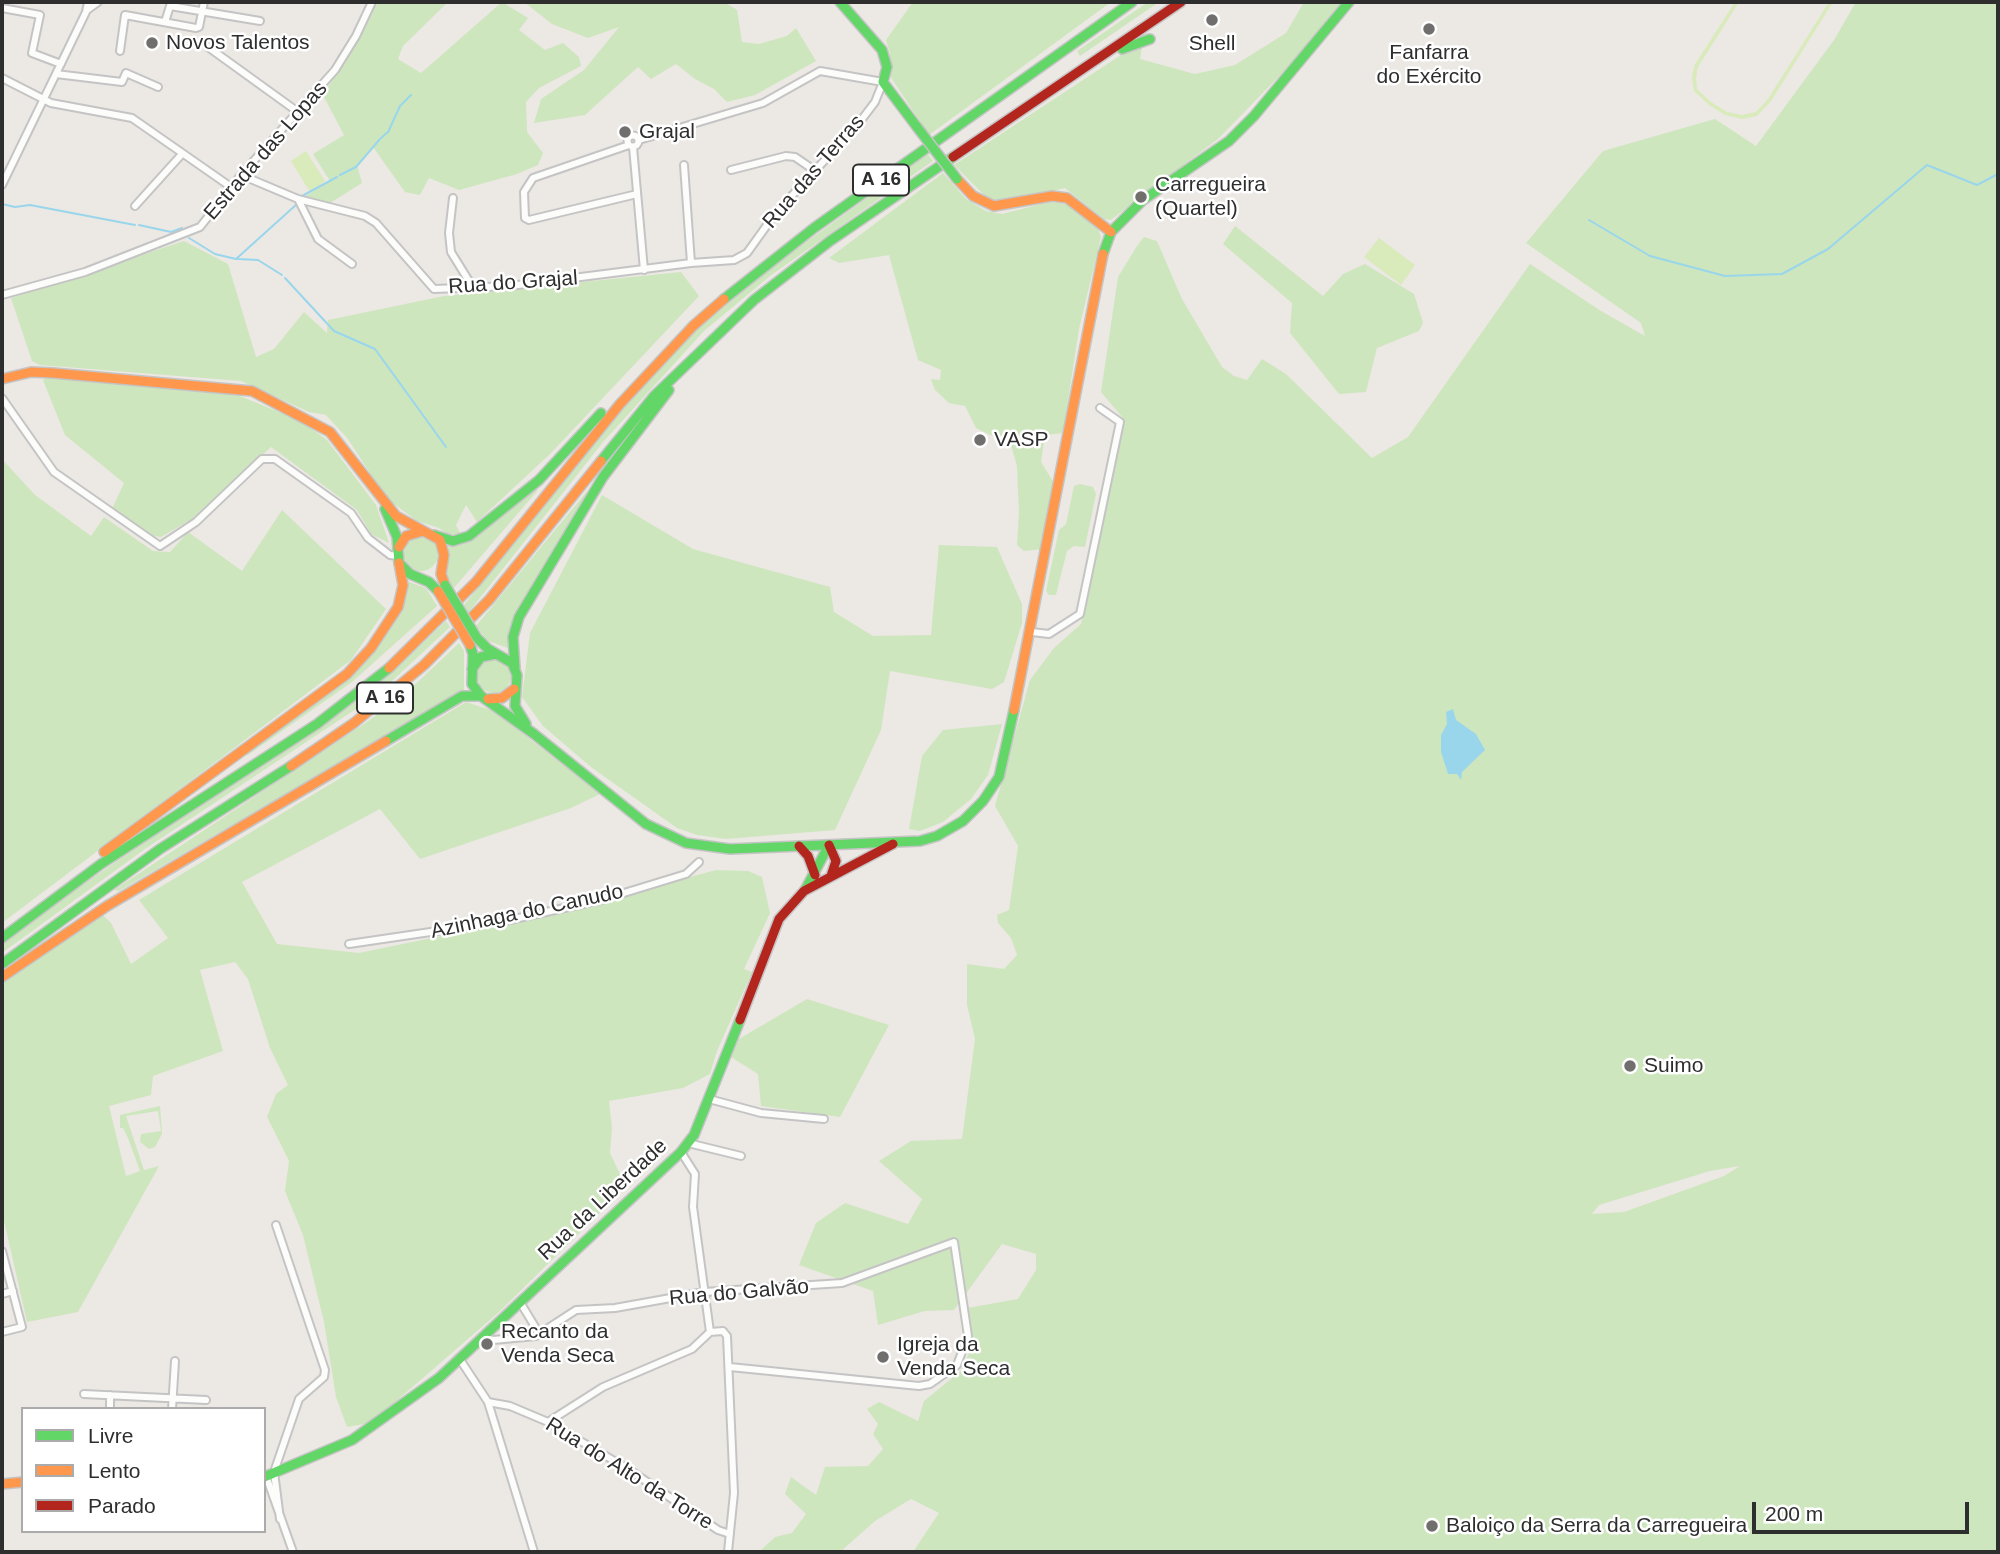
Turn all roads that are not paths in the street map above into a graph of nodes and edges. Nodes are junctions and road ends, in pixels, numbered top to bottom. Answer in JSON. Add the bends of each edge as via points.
{"nodes":[{"id":1,"x":87,"y":2,"type":"edge"},
{"id":2,"x":204,"y":2,"type":"edge"},
{"id":3,"x":372,"y":2,"type":"edge"},
{"id":4,"x":840,"y":2,"type":"edge"},
{"id":5,"x":1132,"y":2,"type":"edge"},
{"id":6,"x":1181,"y":2,"type":"edge"},
{"id":7,"x":1349,"y":2,"type":"edge"},
{"id":8,"x":99,"y":3,"type":"edge"},
{"id":9,"x":2,"y":8,"type":"edge"},
{"id":10,"x":87,"y":10,"type":"junction"},
{"id":11,"x":202,"y":11,"type":"junction"},
{"id":12,"x":260,"y":21,"type":"dead end"},
{"id":13,"x":165,"y":22,"type":"junction"},
{"id":14,"x":1150,"y":39,"type":"dead end"},
{"id":15,"x":208,"y":47,"type":"dead end"},
{"id":16,"x":120,"y":51,"type":"dead end"},
{"id":17,"x":1090,"y":62,"type":"junction"},
{"id":18,"x":61,"y":64,"type":"junction"},
{"id":19,"x":56,"y":74,"type":"junction"},
{"id":20,"x":2,"y":78,"type":"edge"},
{"id":21,"x":883,"y":82,"type":"junction"},
{"id":22,"x":158,"y":87,"type":"dead end"},
{"id":23,"x":44,"y":99,"type":"junction"},
{"id":24,"x":298,"y":112,"type":"junction"},
{"id":25,"x":631,"y":146,"type":"junction"},
{"id":26,"x":182,"y":154,"type":"junction"},
{"id":27,"x":684,"y":165,"type":"dead end"},
{"id":28,"x":225,"y":170,"type":"dead end"},
{"id":29,"x":731,"y":170,"type":"dead end"},
{"id":30,"x":814,"y":170,"type":"junction"},
{"id":31,"x":241,"y":175,"type":"junction"},
{"id":32,"x":218,"y":178,"type":"junction"},
{"id":33,"x":2,"y":186,"type":"edge"},
{"id":34,"x":231,"y":187,"type":"junction"},
{"id":35,"x":637,"y":194,"type":"junction"},
{"id":36,"x":453,"y":198,"type":"dead end"},
{"id":37,"x":298,"y":199,"type":"junction"},
{"id":38,"x":135,"y":206,"type":"dead end"},
{"id":39,"x":1111,"y":232,"type":"junction"},
{"id":40,"x":405,"y":241,"type":"dead end"},
{"id":41,"x":395,"y":244,"type":"junction"},
{"id":42,"x":740,"y":259,"type":"joint"},
{"id":43,"x":691,"y":263,"type":"junction"},
{"id":44,"x":352,"y":264,"type":"dead end"},
{"id":45,"x":643,"y":270,"type":"junction"},
{"id":46,"x":472,"y":286,"type":"junction"},
{"id":47,"x":2,"y":295,"type":"edge"},
{"id":48,"x":696,"y":352,"type":"junction"},
{"id":49,"x":643,"y":376,"type":"junction"},
{"id":50,"x":2,"y":379,"type":"edge"},
{"id":51,"x":2,"y":398,"type":"edge"},
{"id":52,"x":1100,"y":408,"type":"dead end"},
{"id":53,"x":379,"y":496,"type":"junction"},
{"id":54,"x":431,"y":533,"type":"junction"},
{"id":55,"x":398,"y":556,"type":"junction"},
{"id":56,"x":442,"y":562,"type":"junction"},
{"id":57,"x":417,"y":577,"type":"junction"},
{"id":58,"x":441,"y":588,"type":"junction"},
{"id":59,"x":1032,"y":632,"type":"junction"},
{"id":60,"x":473,"y":642,"type":"junction"},
{"id":61,"x":496,"y":654,"type":"junction"},
{"id":62,"x":515,"y":668,"type":"junction"},
{"id":63,"x":472,"y":669,"type":"junction"},
{"id":64,"x":514,"y":689,"type":"junction"},
{"id":65,"x":483,"y":697,"type":"junction"},
{"id":66,"x":534,"y":734,"type":"junction"},
{"id":67,"x":898,"y":842,"type":"junction"},
{"id":68,"x":829,"y":845,"type":"junction"},
{"id":69,"x":799,"y":846,"type":"junction"},
{"id":70,"x":699,"y":862,"type":"dead end"},
{"id":71,"x":815,"y":875,"type":"junction"},
{"id":72,"x":830,"y":877,"type":"junction"},
{"id":73,"x":804,"y":891,"type":"junction"},
{"id":74,"x":61,"y":893,"type":"junction"},
{"id":75,"x":2,"y":938,"type":"edge"},
{"id":76,"x":349,"y":944,"type":"dead end"},
{"id":77,"x":2,"y":964,"type":"edge"},
{"id":78,"x":2,"y":977,"type":"edge"},
{"id":79,"x":709,"y":1099,"type":"junction"},
{"id":80,"x":824,"y":1119,"type":"dead end"},
{"id":81,"x":688,"y":1143,"type":"junction"},
{"id":82,"x":681,"y":1152,"type":"junction"},
{"id":83,"x":741,"y":1156,"type":"dead end"},
{"id":84,"x":276,"y":1225,"type":"dead end"},
{"id":85,"x":2,"y":1251,"type":"edge"},
{"id":86,"x":13,"y":1291,"type":"junction"},
{"id":87,"x":704,"y":1292,"type":"junction"},
{"id":88,"x":2,"y":1294,"type":"edge"},
{"id":89,"x":520,"y":1302,"type":"junction"},
{"id":90,"x":2,"y":1332,"type":"edge"},
{"id":91,"x":709,"y":1332,"type":"junction"},
{"id":92,"x":540,"y":1335,"type":"junction"},
{"id":93,"x":484,"y":1337,"type":"junction"},
{"id":94,"x":460,"y":1358,"type":"junction"},
{"id":95,"x":175,"y":1360,"type":"dead end"},
{"id":96,"x":730,"y":1367,"type":"junction"},
{"id":97,"x":84,"y":1394,"type":"dead end"},
{"id":98,"x":110,"y":1395,"type":"junction"},
{"id":99,"x":173,"y":1398,"type":"junction"},
{"id":100,"x":206,"y":1400,"type":"dead end"},
{"id":101,"x":488,"y":1402,"type":"junction"},
{"id":102,"x":110,"y":1407,"type":"edge"},
{"id":103,"x":172,"y":1407,"type":"edge"},
{"id":104,"x":548,"y":1422,"type":"junction"},
{"id":105,"x":268,"y":1475,"type":"edge"},
{"id":106,"x":21,"y":1482,"type":"edge"},
{"id":107,"x":2,"y":1483,"type":"edge"},
{"id":108,"x":730,"y":1534,"type":"junction"},
{"id":109,"x":293,"y":1552,"type":"edge"},
{"id":110,"x":534,"y":1552,"type":"edge"},
{"id":111,"x":728,"y":1552,"type":"edge"}],
"edges":[{"from":1,"to":10,"type":"street"},
{"from":2,"to":11,"type":"street"},
{"from":3,"to":24,"type":"street","name":"Estrada das Lopas","via":[[335,70]]},
{"from":4,"to":21,"type":"main road","via":[[882,50],[887,67]]},
{"from":5,"to":49,"type":"main road","number":"A 16","via":[[772,259]]},
{"from":6,"to":17,"type":"main road","number":"A 16"},
{"from":7,"to":39,"type":"main road","via":[[1229,141],[1143,200]]},
{"from":8,"to":10,"type":"street"},
{"from":9,"to":18,"type":"street","via":[[40,15],[32,52]]},
{"from":10,"to":18,"type":"street"},
{"from":11,"to":12,"type":"street"},
{"from":11,"to":13,"type":"street","via":[[170,6]]},
{"from":11,"to":13,"type":"street","via":[[196,28]]},
{"from":13,"to":16,"type":"street","via":[[125,15]]},
{"from":14,"to":17,"type":"main road"},
{"from":15,"to":24,"type":"street"},
{"from":17,"to":48,"type":"main road","number":"A 16","via":[[830,241]]},
{"from":18,"to":19,"type":"street"},
{"from":19,"to":22,"type":"street","via":[[122,82],[126,73]]},
{"from":19,"to":23,"type":"street"},
{"from":20,"to":23,"type":"street"},
{"from":21,"to":25,"type":"street","via":[[820,71],[763,103],[639,140],[631,136]]},
{"from":21,"to":30,"type":"street","name":"Rua das Terras","via":[[859,123]]},
{"from":21,"to":39,"type":"main road","bridge":true,"via":[[973,196],[1002,207],[1052,196],[1067,198]]},
{"from":23,"to":26,"type":"street","via":[[132,118]]},
{"from":23,"to":33,"type":"street"},
{"from":24,"to":31,"type":"street","name":"Estrada das Lopas"},
{"from":25,"to":35,"type":"street"},
{"from":25,"to":35,"type":"street","via":[[527,183],[525,218]]},
{"from":26,"to":32,"type":"street"},
{"from":26,"to":38,"type":"street"},
{"from":27,"to":43,"type":"street"},
{"from":28,"to":32,"type":"street"},
{"from":29,"to":30,"type":"street","via":[[786,156]]},
{"from":30,"to":42,"type":"street","name":"Rua das Terras"},
{"from":31,"to":34,"type":"street","name":"Estrada das Lopas"},
{"from":31,"to":37,"type":"street","name":"Rua do Grajal"},
{"from":32,"to":34,"type":"street"},
{"from":34,"to":47,"type":"street","name":"Estrada das Lopas","via":[[200,227],[85,272]]},
{"from":35,"to":45,"type":"street"},
{"from":36,"to":46,"type":"street","via":[[451,252]]},
{"from":37,"to":41,"type":"street","name":"Rua do Grajal","via":[[365,216]]},
{"from":37,"to":44,"type":"street","via":[[318,239]]},
{"from":39,"to":59,"type":"main road","via":[[1102,257]]},
{"from":40,"to":41,"type":"street"},
{"from":41,"to":46,"type":"street","name":"Rua do Grajal","via":[[434,289]]},
{"from":42,"to":43,"type":"street","name":"Rua do Grajal"},
{"from":43,"to":45,"type":"street","name":"Rua do Grajal"},
{"from":45,"to":46,"type":"street","name":"Rua do Grajal","via":[[510,286]]},
{"from":48,"to":62,"type":"main road","number":"A 16","via":[[603,477],[520,617],[513,637]]},
{"from":48,"to":77,"type":"main road","number":"A 16","via":[[624,431],[489,600],[417,671],[354,723],[160,849]]},
{"from":49,"to":54,"type":"main road","number":"A 16","via":[[607,406],[539,480],[469,536],[453,541]]},
{"from":49,"to":74,"type":"main road","number":"A 16","via":[[476,582],[388,669],[317,723]]},
{"from":50,"to":53,"type":"main road","via":[[31,372],[54,373],[252,391],[330,432]]},
{"from":51,"to":55,"type":"street","via":[[54,472],[160,546],[196,522],[262,459],[275,459],[351,513],[368,538]]},
{"from":52,"to":59,"type":"street","via":[[1120,422],[1080,614],[1049,634]]},
{"from":53,"to":54,"type":"main road","via":[[403,521]]},
{"from":53,"to":55,"type":"main road","via":[[395,528]]},
{"from":54,"to":55,"type":"main road","via":[[420,530],[406,536]]},
{"from":54,"to":56,"type":"main road","via":[[443,547]]},
{"from":55,"to":57,"type":"main road","via":[[404,570]]},
{"from":55,"to":74,"type":"main road","number":"A 16","via":[[403,585],[398,607],[347,674],[92,861]]},
{"from":56,"to":57,"type":"main road","via":[[432,574]]},
{"from":56,"to":58,"type":"main road"},
{"from":57,"to":58,"type":"main road"},
{"from":58,"to":60,"type":"main road","bridge":true},
{"from":59,"to":67,"type":"main road","via":[[999,777],[984,801],[937,836]]},
{"from":60,"to":61,"type":"main road"},
{"from":60,"to":63,"type":"main road"},
{"from":61,"to":62,"type":"main road","via":[[508,658]]},
{"from":61,"to":63,"type":"main road","via":[[481,657]]},
{"from":62,"to":64,"type":"main road"},
{"from":63,"to":65,"type":"main road","via":[[472,684]]},
{"from":64,"to":65,"type":"main road","via":[[502,698]]},
{"from":64,"to":66,"type":"main road","via":[[519,715]]},
{"from":65,"to":66,"type":"main road"},
{"from":65,"to":78,"type":"main road","number":"A 16","via":[[462,696],[107,905]]},
{"from":66,"to":69,"type":"main road","via":[[626,809],[673,838],[708,848]]},
{"from":67,"to":68,"type":"main road"},
{"from":67,"to":72,"type":"main road","name":"Rua da Liberdade"},
{"from":68,"to":69,"type":"main road"},
{"from":68,"to":71,"type":"main road"},
{"from":68,"to":72,"type":"main road","via":[[836,862]]},
{"from":69,"to":71,"type":"main road"},
{"from":70,"to":76,"type":"street","name":"Azinhaga do Canudo","via":[[686,874],[601,900],[505,921]]},
{"from":71,"to":73,"type":"main road"},
{"from":72,"to":73,"type":"main road","name":"Rua da Liberdade"},
{"from":73,"to":79,"type":"main road","name":"Rua da Liberdade","via":[[775,926]]},
{"from":74,"to":75,"type":"main road","number":"A 16"},
{"from":79,"to":80,"type":"street","via":[[761,1113]]},
{"from":79,"to":81,"type":"main road","name":"Rua da Liberdade"},
{"from":81,"to":82,"type":"main road","name":"Rua da Liberdade"},
{"from":81,"to":83,"type":"street"},
{"from":82,"to":87,"type":"street","via":[[695,1174],[692,1207]]},
{"from":82,"to":89,"type":"main road","name":"Rua da Liberdade"},
{"from":84,"to":105,"type":"street","via":[[325,1370],[324,1377],[299,1399]]},
{"from":85,"to":86,"type":"street"},
{"from":86,"to":88,"type":"street"},
{"from":86,"to":90,"type":"street","via":[[22,1326]]},
{"from":87,"to":91,"type":"street"},
{"from":87,"to":92,"type":"street","name":"Rua do Galvão","via":[[576,1310]]},
{"from":87,"to":96,"type":"street","name":"Rua do Galvão","via":[[842,1283],[954,1241],[968,1336],[957,1365],[930,1384]]},
{"from":89,"to":92,"type":"street"},
{"from":89,"to":93,"type":"main road","name":"Rua da Liberdade"},
{"from":91,"to":96,"type":"street","via":[[723,1331],[727,1336]]},
{"from":91,"to":104,"type":"street","via":[[692,1349],[603,1387]]},
{"from":92,"to":93,"type":"street","name":"Rua do Galvão"},
{"from":93,"to":94,"type":"main road","name":"Rua da Liberdade"},
{"from":94,"to":101,"type":"street"},
{"from":94,"to":105,"type":"main road","name":"Rua da Liberdade","via":[[395,1412],[352,1440]]},
{"from":95,"to":99,"type":"street"},
{"from":96,"to":108,"type":"street","via":[[734,1493]]},
{"from":97,"to":98,"type":"street"},
{"from":98,"to":99,"type":"street"},
{"from":98,"to":102,"type":"street"},
{"from":99,"to":100,"type":"street"},
{"from":99,"to":103,"type":"street"},
{"from":101,"to":104,"type":"street","name":"Rua do Alto da Torre"},
{"from":101,"to":110,"type":"street"},
{"from":104,"to":108,"type":"street","name":"Rua do Alto da Torre"},
{"from":105,"to":109,"type":"street"},
{"from":106,"to":107,"type":"main road"},
{"from":108,"to":111,"type":"street"}]}
